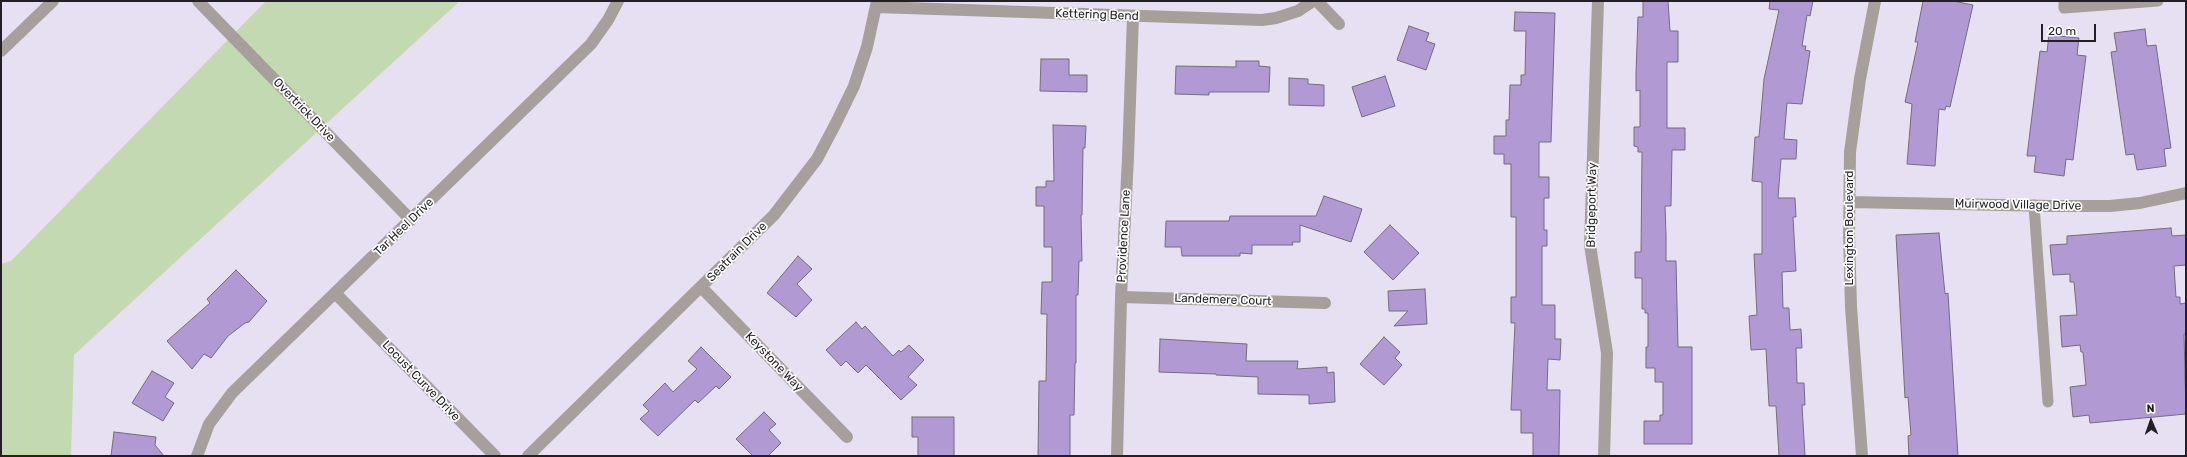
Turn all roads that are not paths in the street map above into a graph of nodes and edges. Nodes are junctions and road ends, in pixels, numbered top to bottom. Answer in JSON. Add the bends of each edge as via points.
{"nodes":[{"id":1,"x":53,"y":1,"type":"edge"},
{"id":2,"x":198,"y":1,"type":"edge"},
{"id":3,"x":618,"y":1,"type":"edge"},
{"id":4,"x":1313,"y":1,"type":"edge"},
{"id":5,"x":1317,"y":1,"type":"edge"},
{"id":6,"x":1598,"y":1,"type":"edge"},
{"id":7,"x":1875,"y":1,"type":"edge"},
{"id":8,"x":2064,"y":1,"type":"edge"},
{"id":9,"x":2158,"y":1,"type":"edge"},
{"id":10,"x":877,"y":4,"type":"edge"},
{"id":11,"x":1133,"y":16,"type":"junction"},
{"id":12,"x":1339,"y":24,"type":"dead end"},
{"id":13,"x":1,"y":51,"type":"edge"},
{"id":14,"x":2186,"y":193,"type":"edge"},
{"id":15,"x":1849,"y":202,"type":"junction"},
{"id":16,"x":2034,"y":204,"type":"junction"},
{"id":17,"x":411,"y":220,"type":"junction"},
{"id":18,"x":701,"y":288,"type":"junction"},
{"id":19,"x":336,"y":293,"type":"junction"},
{"id":20,"x":1121,"y":297,"type":"junction"},
{"id":21,"x":1325,"y":303,"type":"dead end"},
{"id":22,"x":2048,"y":402,"type":"dead end"},
{"id":23,"x":847,"y":436,"type":"dead end"},
{"id":24,"x":197,"y":456,"type":"edge"},
{"id":25,"x":495,"y":456,"type":"edge"},
{"id":26,"x":528,"y":456,"type":"edge"},
{"id":27,"x":1116,"y":456,"type":"edge"},
{"id":28,"x":1604,"y":456,"type":"edge"},
{"id":29,"x":1862,"y":456,"type":"edge"}],
"edges":[{"from":1,"to":13,"type":"street"},
{"from":2,"to":17,"type":"street","name":"Overtrick Drive"},
{"from":3,"to":17,"type":"street","name":"Tar Heel Drive","via":[[591,44]]},
{"from":4,"to":11,"type":"street","name":"Kettering Bend","via":[[1298,11],[1262,20]]},
{"from":5,"to":12,"type":"street"},
{"from":6,"to":28,"type":"street","name":"Bridgeport Way","via":[[1590,245],[1607,353]]},
{"from":7,"to":15,"type":"street","name":"Lexington Boulevard","via":[[1852,137]]},
{"from":8,"to":9,"type":"lane","via":[[2064,8]]},
{"from":10,"to":11,"type":"street","name":"Kettering Bend"},
{"from":10,"to":18,"type":"street","name":"Seatrain Drive","via":[[854,86],[817,159],[774,215]]},
{"from":11,"to":20,"type":"street","name":"Providence Lane"},
{"from":14,"to":16,"type":"street","name":"Muirwood Village Drive","via":[[2140,203],[2110,206]]},
{"from":15,"to":16,"type":"street","name":"Muirwood Village Drive"},
{"from":15,"to":29,"type":"street","name":"Lexington Boulevard","via":[[1851,307]]},
{"from":16,"to":22,"type":"lane"},
{"from":17,"to":19,"type":"street","name":"Tar Heel Drive"},
{"from":18,"to":23,"type":"street","name":"Keystone Way"},
{"from":18,"to":26,"type":"street","name":"Seatrain Drive"},
{"from":19,"to":24,"type":"street","name":"Tar Heel Drive","via":[[223,403],[209,424]]},
{"from":19,"to":25,"type":"street","name":"Locust Curve Drive"},
{"from":20,"to":21,"type":"street","name":"Landemere Court"},
{"from":20,"to":27,"type":"street","name":"Providence Lane"}]}
